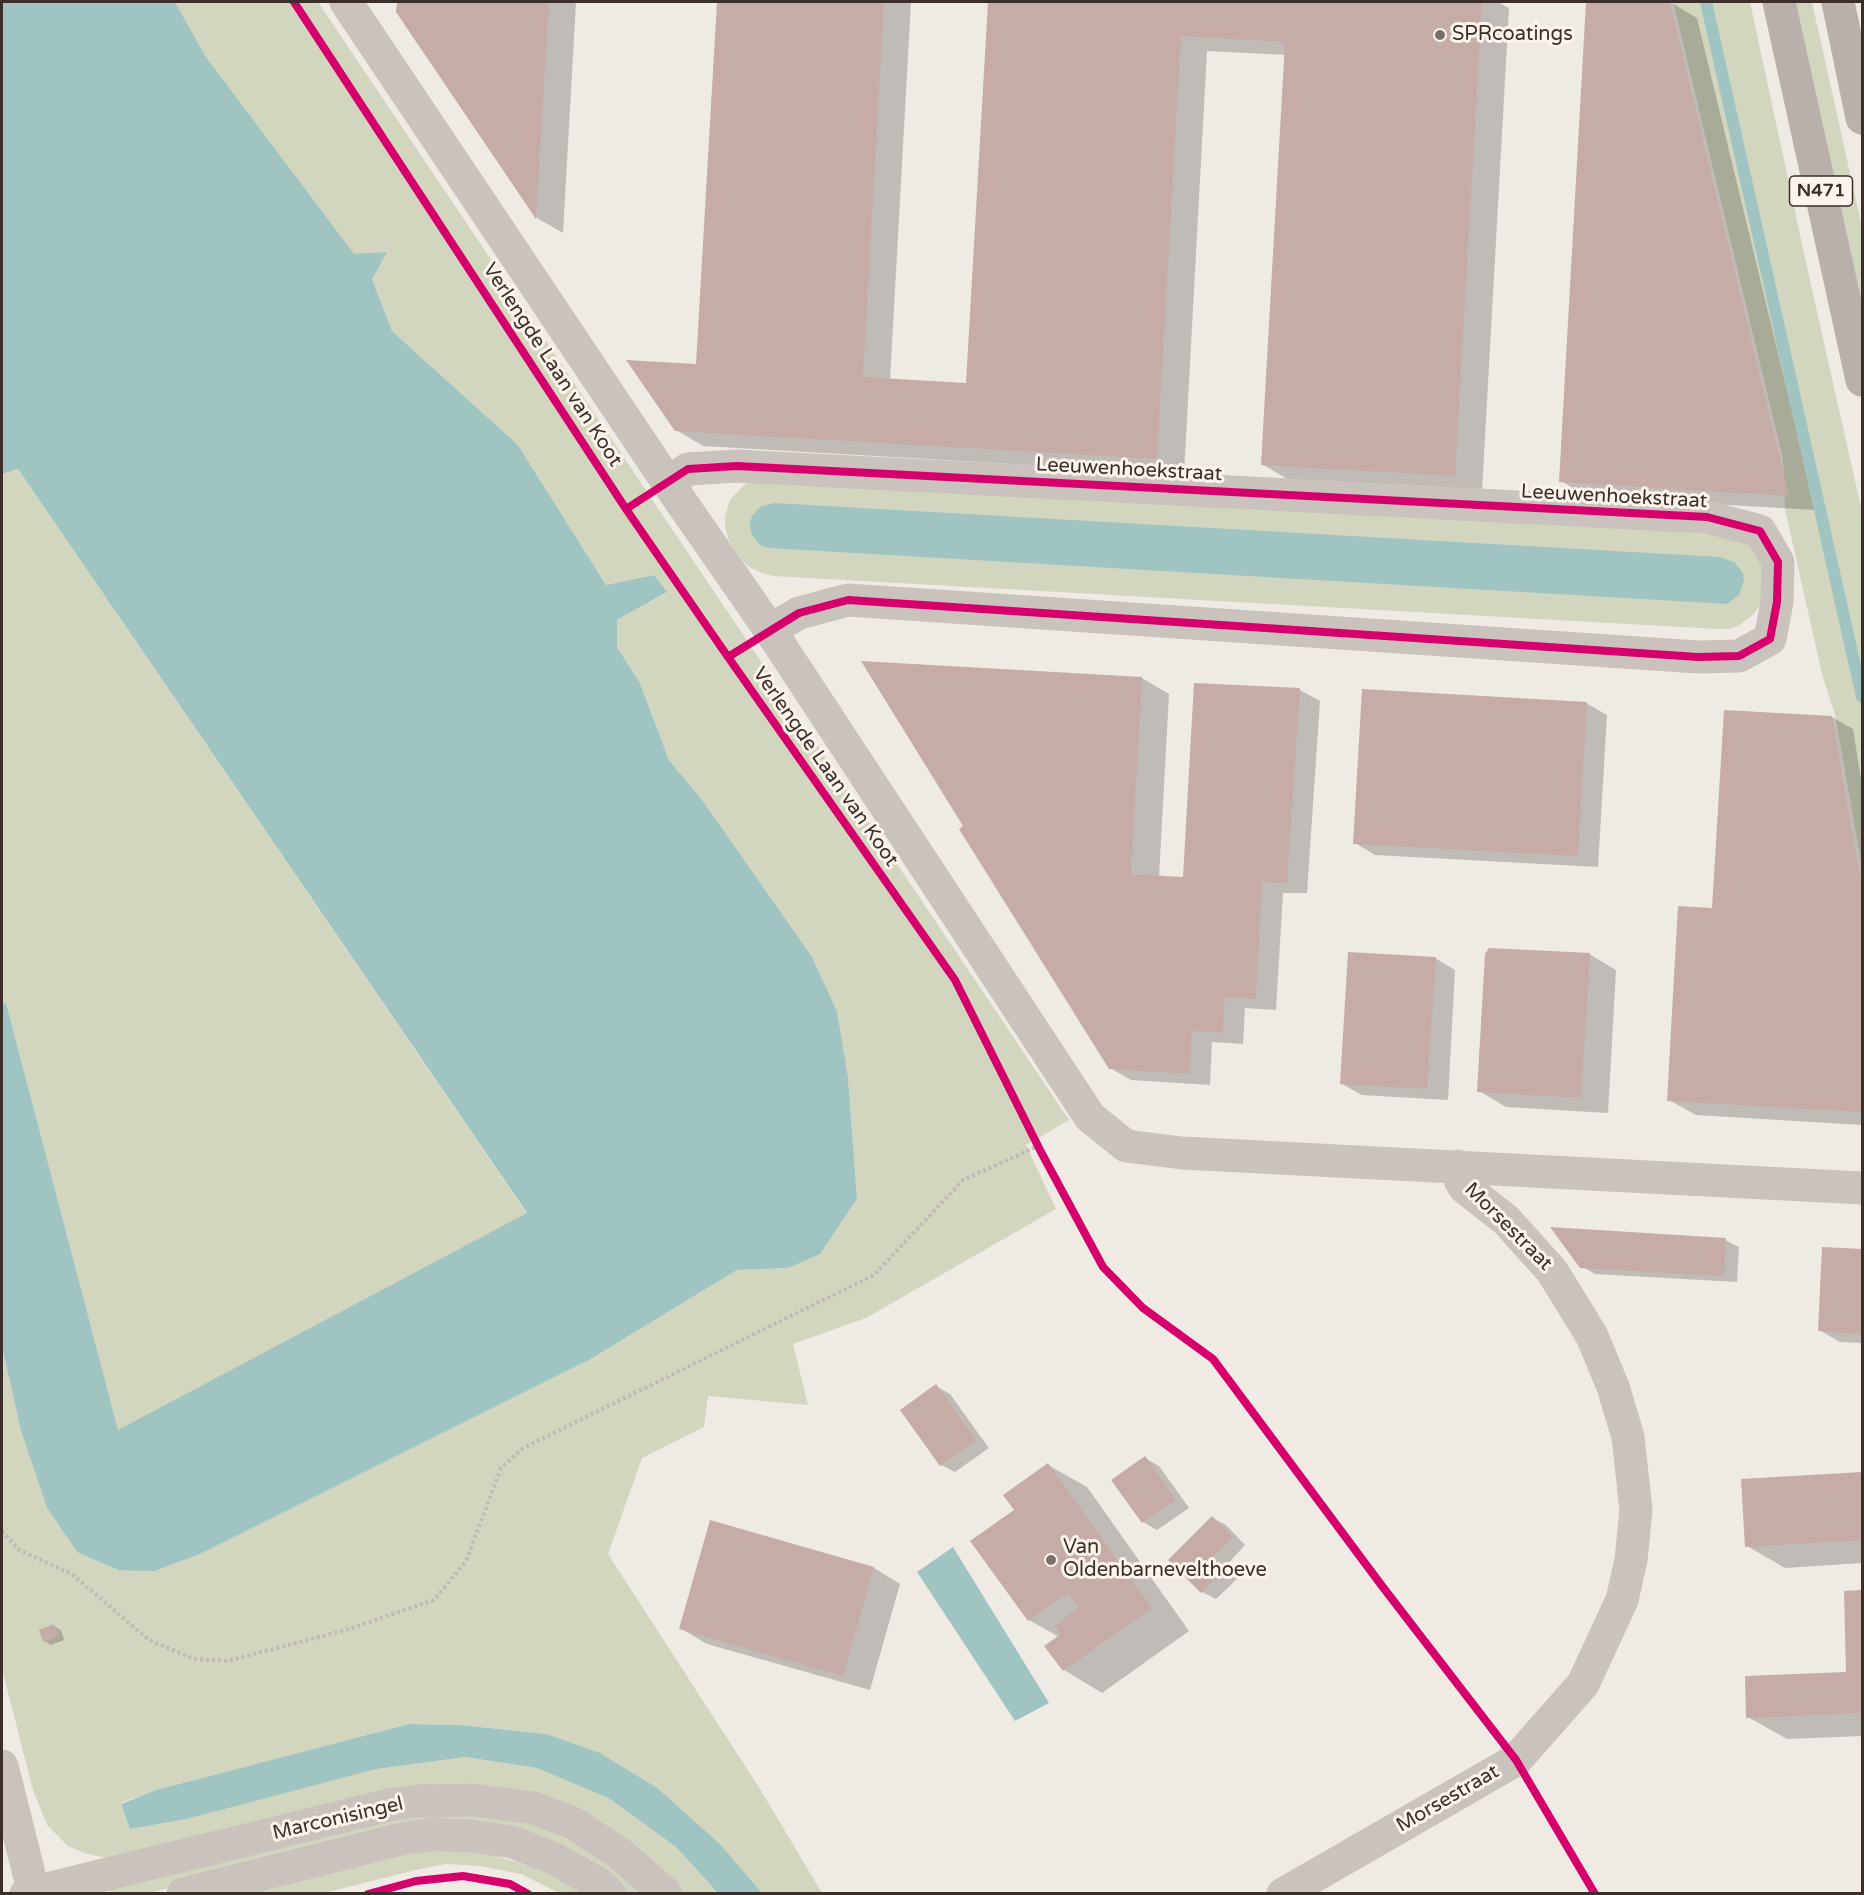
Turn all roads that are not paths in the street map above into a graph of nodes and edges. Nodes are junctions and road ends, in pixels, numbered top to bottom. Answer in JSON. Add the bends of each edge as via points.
{"nodes":[{"id":1,"x":346,"y":2,"type":"edge"},
{"id":2,"x":1779,"y":2,"type":"edge"},
{"id":3,"x":1838,"y":2,"type":"edge"},
{"id":4,"x":1863,"y":118,"type":"edge"},
{"id":5,"x":1863,"y":381,"type":"edge"},
{"id":6,"x":668,"y":483,"type":"junction"},
{"id":7,"x":770,"y":630,"type":"junction"},
{"id":8,"x":1090,"y":1117,"type":"joint"},
{"id":9,"x":1458,"y":1166,"type":"junction"},
{"id":10,"x":1863,"y":1188,"type":"edge"},
{"id":11,"x":2,"y":1766,"type":"edge"},
{"id":12,"x":31,"y":1893,"type":"edge"},
{"id":13,"x":183,"y":1893,"type":"edge"},
{"id":14,"x":609,"y":1893,"type":"edge"},
{"id":15,"x":666,"y":1893,"type":"edge"},
{"id":16,"x":1283,"y":1893,"type":"edge"}],
"edges":[{"from":1,"to":6,"type":"street","name":"Verlengde Laan van Koot"},
{"from":2,"to":5,"type":"main road","number":"N471"},
{"from":3,"to":4,"type":"main road"},
{"from":6,"to":7,"type":"street","name":"Verlengde Laan van Koot"},
{"from":6,"to":7,"type":"street","name":"Leeuwenhoekstraat","via":[[688,469],[737,466],[1707,517],[1760,531],[1778,562],[1777,602],[1770,639],[1739,656],[1698,657],[848,600],[799,613]]},
{"from":7,"to":8,"type":"street","name":"Verlengde Laan van Koot"},
{"from":8,"to":9,"type":"street","name":"Morsestraat","via":[[1126,1146],[1182,1153]]},
{"from":9,"to":10,"type":"street","name":"Morsestraat"},
{"from":9,"to":16,"type":"street","name":"Morsestraat","via":[[1464,1187],[1506,1220],[1552,1271],[1592,1336],[1613,1387],[1628,1437],[1636,1510],[1622,1600],[1583,1684],[1516,1760]]},
{"from":11,"to":12,"type":"street"},
{"from":12,"to":15,"type":"street","name":"Marconisingel","via":[[389,1805],[473,1800],[533,1808],[573,1823],[619,1853]]},
{"from":13,"to":14,"type":"street","name":"Marconisingel","via":[[433,1834],[513,1842],[553,1858]]}]}
